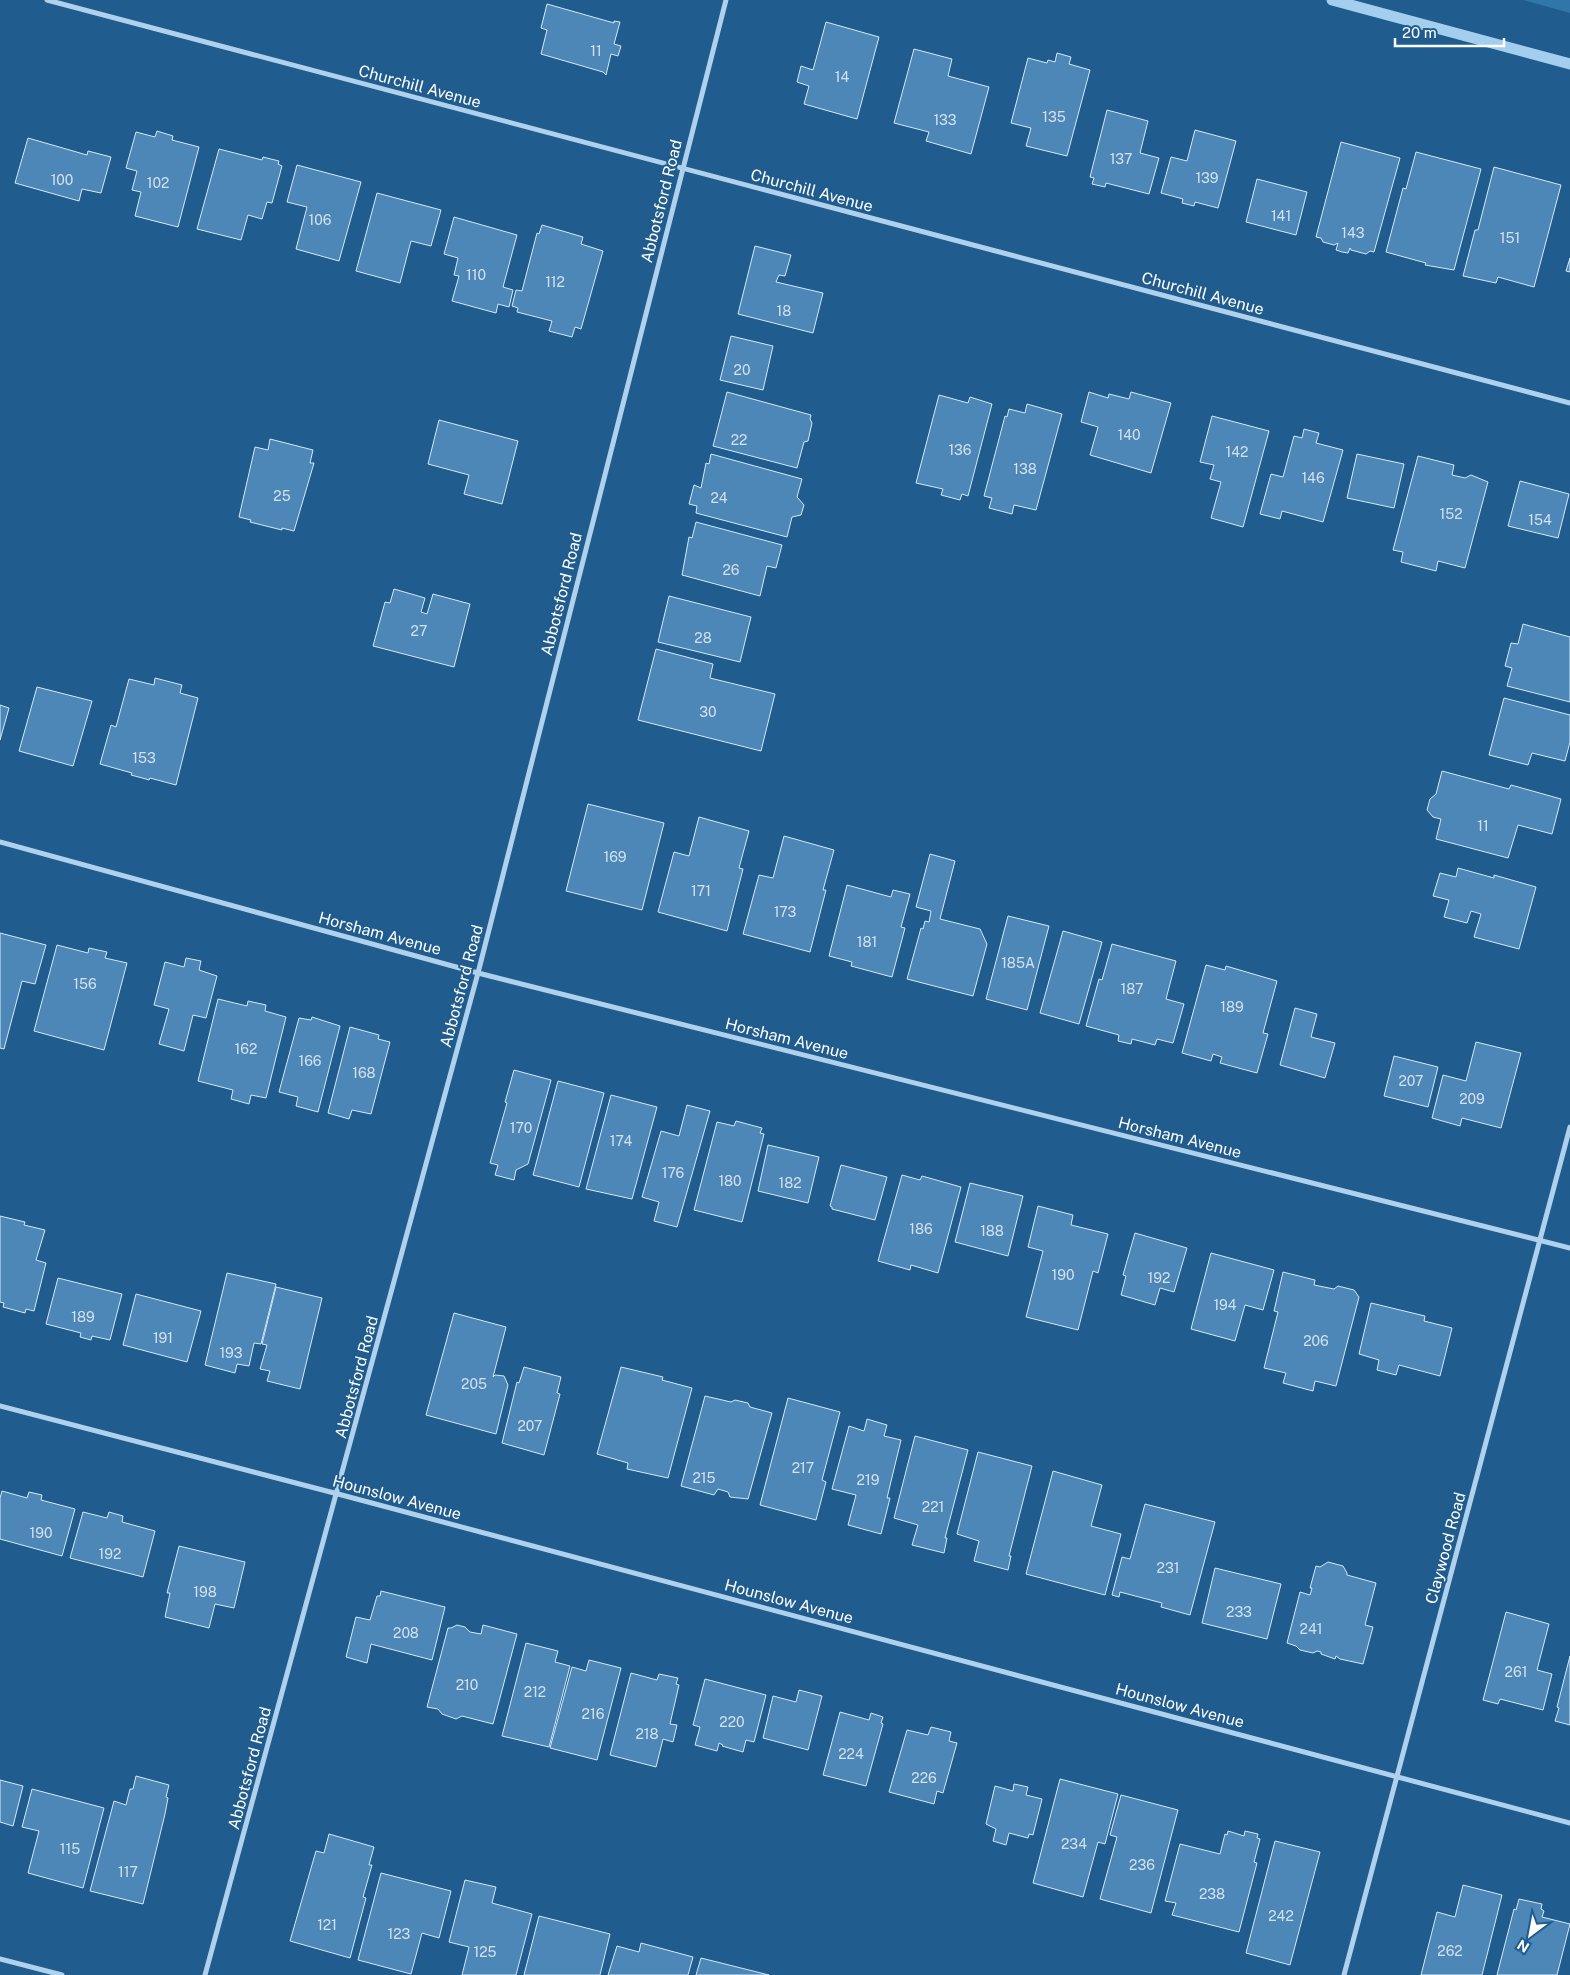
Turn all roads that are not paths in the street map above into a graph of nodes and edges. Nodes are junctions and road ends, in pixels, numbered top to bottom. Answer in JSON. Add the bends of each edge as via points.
{"nodes":[{"id":1,"x":47,"y":0,"type":"edge"},
{"id":2,"x":726,"y":0,"type":"edge"},
{"id":3,"x":683,"y":168,"type":"junction"},
{"id":4,"x":1570,"y":403,"type":"edge"},
{"id":5,"x":0,"y":842,"type":"edge"},
{"id":6,"x":478,"y":973,"type":"junction"},
{"id":7,"x":1570,"y":1127,"type":"edge"},
{"id":8,"x":1540,"y":1240,"type":"junction"},
{"id":9,"x":1570,"y":1248,"type":"edge"},
{"id":10,"x":0,"y":1406,"type":"edge"},
{"id":11,"x":338,"y":1494,"type":"junction"},
{"id":12,"x":1397,"y":1776,"type":"junction"},
{"id":13,"x":1570,"y":1823,"type":"edge"},
{"id":14,"x":0,"y":1959,"type":"edge"},
{"id":15,"x":62,"y":1975,"type":"edge"},
{"id":16,"x":205,"y":1975,"type":"edge"},
{"id":17,"x":1344,"y":1975,"type":"edge"}],
"edges":[{"from":1,"to":3,"type":"street","name":"Churchill Avenue"},
{"from":2,"to":3,"type":"street","name":"Abbotsford Road"},
{"from":3,"to":4,"type":"street","name":"Churchill Avenue"},
{"from":3,"to":6,"type":"street","name":"Abbotsford Road"},
{"from":5,"to":6,"type":"street","name":"Horsham Avenue"},
{"from":6,"to":8,"type":"street","name":"Horsham Avenue"},
{"from":6,"to":11,"type":"street","name":"Abbotsford Road"},
{"from":7,"to":8,"type":"street","name":"Claywood Road"},
{"from":8,"to":9,"type":"street","name":"Horsham Avenue"},
{"from":8,"to":12,"type":"street","name":"Claywood Road"},
{"from":10,"to":11,"type":"street","name":"Hounslow Avenue"},
{"from":11,"to":12,"type":"street","name":"Hounslow Avenue"},
{"from":11,"to":16,"type":"street","name":"Abbotsford Road"},
{"from":12,"to":13,"type":"street","name":"Hounslow Avenue"},
{"from":12,"to":17,"type":"street","name":"Claywood Road"},
{"from":14,"to":15,"type":"street"}]}
